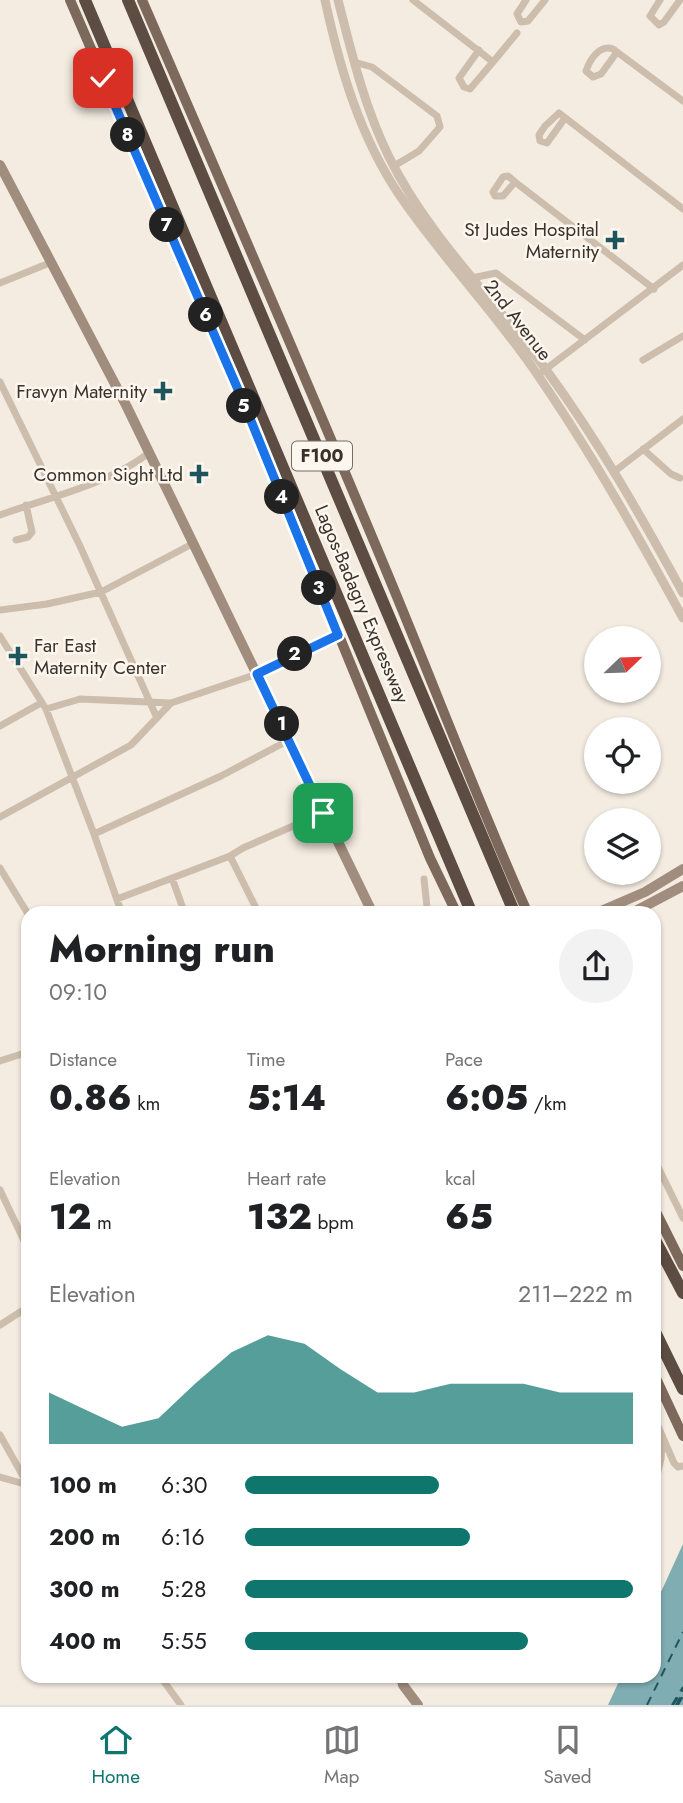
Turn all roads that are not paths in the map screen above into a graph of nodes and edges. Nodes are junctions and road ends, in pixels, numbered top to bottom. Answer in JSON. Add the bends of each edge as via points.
{"nodes":[{"id":1,"x":70,"y":0,"type":"edge"},
{"id":2,"x":85,"y":0,"type":"edge"},
{"id":3,"x":128,"y":0,"type":"edge"},
{"id":4,"x":142,"y":0,"type":"edge"},
{"id":5,"x":325,"y":0,"type":"edge"},
{"id":6,"x":338,"y":0,"type":"edge"},
{"id":7,"x":413,"y":0,"type":"edge"},
{"id":8,"x":526,"y":0,"type":"edge"},
{"id":9,"x":545,"y":0,"type":"edge"},
{"id":10,"x":660,"y":0,"type":"edge"},
{"id":11,"x":680,"y":0,"type":"edge"},
{"id":12,"x":517,"y":33,"type":"dead end"},
{"id":13,"x":479,"y":50,"type":"junction"},
{"id":14,"x":617,"y":52,"type":"junction"},
{"id":15,"x":354,"y":62,"type":"junction"},
{"id":16,"x":493,"y":62,"type":"junction"},
{"id":17,"x":683,"y":101,"type":"edge"},
{"id":18,"x":565,"y":118,"type":"dead end"},
{"id":19,"x":0,"y":164,"type":"edge"},
{"id":20,"x":394,"y":166,"type":"junction"},
{"id":21,"x":515,"y":182,"type":"dead end"},
{"id":22,"x":683,"y":209,"type":"edge"},
{"id":23,"x":52,"y":262,"type":"junction"},
{"id":24,"x":683,"y":265,"type":"edge"},
{"id":25,"x":472,"y":278,"type":"junction"},
{"id":26,"x":0,"y":283,"type":"edge"},
{"id":27,"x":654,"y":289,"type":"junction"},
{"id":28,"x":683,"y":336,"type":"edge"},
{"id":29,"x":585,"y":340,"type":"junction"},
{"id":30,"x":643,"y":360,"type":"dead end"},
{"id":31,"x":542,"y":372,"type":"junction"},
{"id":32,"x":0,"y":382,"type":"edge"},
{"id":33,"x":683,"y":419,"type":"edge"},
{"id":34,"x":643,"y":449,"type":"junction"},
{"id":35,"x":149,"y":452,"type":"junction"},
{"id":36,"x":615,"y":471,"type":"junction"},
{"id":37,"x":682,"y":480,"type":"edge"},
{"id":38,"x":55,"y":495,"type":"junction"},
{"id":39,"x":26,"y":505,"type":"junction"},
{"id":40,"x":0,"y":515,"type":"edge"},
{"id":41,"x":16,"y":540,"type":"dead end"},
{"id":42,"x":194,"y":543,"type":"junction"},
{"id":43,"x":101,"y":592,"type":"junction"},
{"id":44,"x":683,"y":593,"type":"edge"},
{"id":45,"x":0,"y":610,"type":"edge"},
{"id":46,"x":683,"y":618,"type":"edge"},
{"id":47,"x":338,"y":635,"type":"junction"},
{"id":48,"x":0,"y":636,"type":"edge"},
{"id":49,"x":257,"y":674,"type":"junction"},
{"id":50,"x":151,"y":701,"type":"junction"},
{"id":51,"x":171,"y":702,"type":"junction"},
{"id":52,"x":44,"y":706,"type":"junction"},
{"id":53,"x":157,"y":718,"type":"junction"},
{"id":54,"x":0,"y":726,"type":"edge"},
{"id":55,"x":289,"y":740,"type":"junction"},
{"id":56,"x":73,"y":778,"type":"junction"},
{"id":57,"x":323,"y":813,"type":"junction"},
{"id":58,"x":0,"y":817,"type":"edge"},
{"id":59,"x":94,"y":834,"type":"junction"},
{"id":60,"x":230,"y":856,"type":"junction"},
{"id":61,"x":0,"y":868,"type":"edge"},
{"id":62,"x":683,"y":869,"type":"edge"},
{"id":63,"x":172,"y":878,"type":"junction"},
{"id":64,"x":424,"y":878,"type":"dead end"},
{"id":65,"x":683,"y":886,"type":"edge"},
{"id":66,"x":117,"y":899,"type":"junction"},
{"id":67,"x":23,"y":906,"type":"edge"},
{"id":68,"x":119,"y":906,"type":"edge"},
{"id":69,"x":182,"y":906,"type":"edge"},
{"id":70,"x":255,"y":906,"type":"edge"},
{"id":71,"x":369,"y":906,"type":"edge"},
{"id":72,"x":427,"y":906,"type":"edge"},
{"id":73,"x":453,"y":906,"type":"edge"},
{"id":74,"x":469,"y":906,"type":"edge"},
{"id":75,"x":512,"y":906,"type":"edge"},
{"id":76,"x":525,"y":906,"type":"edge"},
{"id":77,"x":613,"y":906,"type":"edge"},
{"id":78,"x":646,"y":906,"type":"edge"},
{"id":79,"x":21,"y":1054,"type":"edge"},
{"id":80,"x":0,"y":1061,"type":"edge"},
{"id":81,"x":661,"y":1172,"type":"edge"},
{"id":82,"x":0,"y":1190,"type":"edge"},
{"id":83,"x":683,"y":1218,"type":"edge"},
{"id":84,"x":661,"y":1222,"type":"edge"},
{"id":85,"x":21,"y":1234,"type":"edge"},
{"id":86,"x":661,"y":1251,"type":"edge"},
{"id":87,"x":683,"y":1266,"type":"edge"},
{"id":88,"x":683,"y":1293,"type":"edge"},
{"id":89,"x":21,"y":1312,"type":"edge"},
{"id":90,"x":0,"y":1325,"type":"edge"},
{"id":91,"x":661,"y":1344,"type":"edge"},
{"id":92,"x":661,"y":1389,"type":"edge"},
{"id":93,"x":683,"y":1389,"type":"edge"},
{"id":94,"x":0,"y":1435,"type":"edge"},
{"id":95,"x":682,"y":1435,"type":"edge"},
{"id":96,"x":662,"y":1436,"type":"joint"},
{"id":97,"x":661,"y":1459,"type":"edge"},
{"id":98,"x":683,"y":1466,"type":"edge"},
{"id":99,"x":21,"y":1472,"type":"edge"},
{"id":100,"x":0,"y":1477,"type":"edge"},
{"id":101,"x":21,"y":1483,"type":"edge"},
{"id":102,"x":165,"y":1683,"type":"edge"},
{"id":103,"x":402,"y":1683,"type":"edge"},
{"id":104,"x":181,"y":1705,"type":"edge"},
{"id":105,"x":418,"y":1705,"type":"edge"}],
"edges":[{"from":1,"to":47,"type":"main road","name":"Lagos-Badagry Expressway"},
{"from":2,"to":74,"type":"highway","name":"Lagos-Badagry Expressway","number":"F100"},
{"from":3,"to":75,"type":"highway","name":"Lagos-Badagry Expressway","number":"F100"},
{"from":4,"to":76,"type":"main road","name":"Lagos-Badagry Expressway"},
{"from":5,"to":31,"type":"street","name":"2nd Avenue","via":[[350,95],[400,196]]},
{"from":6,"to":15,"type":"street","name":"2nd Avenue"},
{"from":7,"to":13,"type":"street"},
{"from":8,"to":9,"type":"street","via":[[517,15],[521,22],[528,21]]},
{"from":10,"to":11,"type":"street","via":[[650,16],[659,25]]},
{"from":12,"to":16,"type":"street"},
{"from":13,"to":16,"type":"street"},
{"from":13,"to":16,"type":"street","via":[[459,78],[464,87],[474,86]]},
{"from":14,"to":14,"type":"street","via":[[603,48],[586,71],[593,77],[601,74]]},
{"from":14,"to":17,"type":"street"},
{"from":15,"to":20,"type":"street","name":"2nd Avenue","via":[[370,115]]},
{"from":15,"to":20,"type":"street","via":[[372,67],[440,121],[419,151]]},
{"from":18,"to":22,"type":"street"},
{"from":19,"to":23,"type":"main road"},
{"from":20,"to":25,"type":"street","name":"2nd Avenue"},
{"from":21,"to":27,"type":"street"},
{"from":23,"to":26,"type":"street"},
{"from":23,"to":35,"type":"main road"},
{"from":24,"to":27,"type":"street"},
{"from":25,"to":29,"type":"street","via":[[496,273]]},
{"from":25,"to":31,"type":"street","name":"2nd Avenue"},
{"from":27,"to":29,"type":"street"},
{"from":28,"to":30,"type":"street"},
{"from":29,"to":31,"type":"street"},
{"from":31,"to":36,"type":"street","name":"2nd Avenue"},
{"from":31,"to":46,"type":"street","name":"2nd Avenue"},
{"from":32,"to":38,"type":"street"},
{"from":33,"to":34,"type":"street"},
{"from":34,"to":36,"type":"street"},
{"from":34,"to":37,"type":"street"},
{"from":35,"to":38,"type":"street","via":[[128,467]]},
{"from":35,"to":42,"type":"main road"},
{"from":36,"to":44,"type":"street","name":"2nd Avenue"},
{"from":38,"to":39,"type":"street"},
{"from":38,"to":43,"type":"street"},
{"from":39,"to":40,"type":"street"},
{"from":39,"to":41,"type":"street","via":[[32,532]]},
{"from":42,"to":43,"type":"street"},
{"from":42,"to":49,"type":"main road"},
{"from":43,"to":45,"type":"street"},
{"from":43,"to":50,"type":"street"},
{"from":47,"to":49,"type":"street"},
{"from":47,"to":73,"type":"main road","name":"Lagos-Badagry Expressway"},
{"from":48,"to":52,"type":"street"},
{"from":49,"to":51,"type":"street"},
{"from":49,"to":55,"type":"main road"},
{"from":50,"to":51,"type":"street"},
{"from":50,"to":52,"type":"street","via":[[80,699]]},
{"from":50,"to":53,"type":"street"},
{"from":51,"to":53,"type":"street"},
{"from":52,"to":54,"type":"street"},
{"from":52,"to":56,"type":"street"},
{"from":53,"to":56,"type":"street","via":[[131,745]]},
{"from":55,"to":57,"type":"main road"},
{"from":55,"to":59,"type":"street"},
{"from":56,"to":58,"type":"street"},
{"from":56,"to":59,"type":"street"},
{"from":57,"to":60,"type":"street"},
{"from":57,"to":71,"type":"main road"},
{"from":59,"to":66,"type":"street"},
{"from":60,"to":63,"type":"street"},
{"from":60,"to":70,"type":"street"},
{"from":61,"to":67,"type":"street"},
{"from":62,"to":77,"type":"main road"},
{"from":63,"to":66,"type":"street"},
{"from":63,"to":69,"type":"street"},
{"from":64,"to":72,"type":"street"},
{"from":65,"to":78,"type":"main road"},
{"from":66,"to":68,"type":"street"},
{"from":79,"to":80,"type":"street"},
{"from":81,"to":83,"type":"street"},
{"from":82,"to":85,"type":"street"},
{"from":84,"to":87,"type":"main road"},
{"from":86,"to":88,"type":"highway"},
{"from":89,"to":90,"type":"street"},
{"from":91,"to":93,"type":"highway"},
{"from":92,"to":95,"type":"main road"},
{"from":94,"to":99,"type":"street"},
{"from":96,"to":97,"type":"street"},
{"from":96,"to":98,"type":"street","via":[[674,1463]]},
{"from":100,"to":101,"type":"street"},
{"from":102,"to":104,"type":"street"},
{"from":103,"to":105,"type":"main road"}]}
